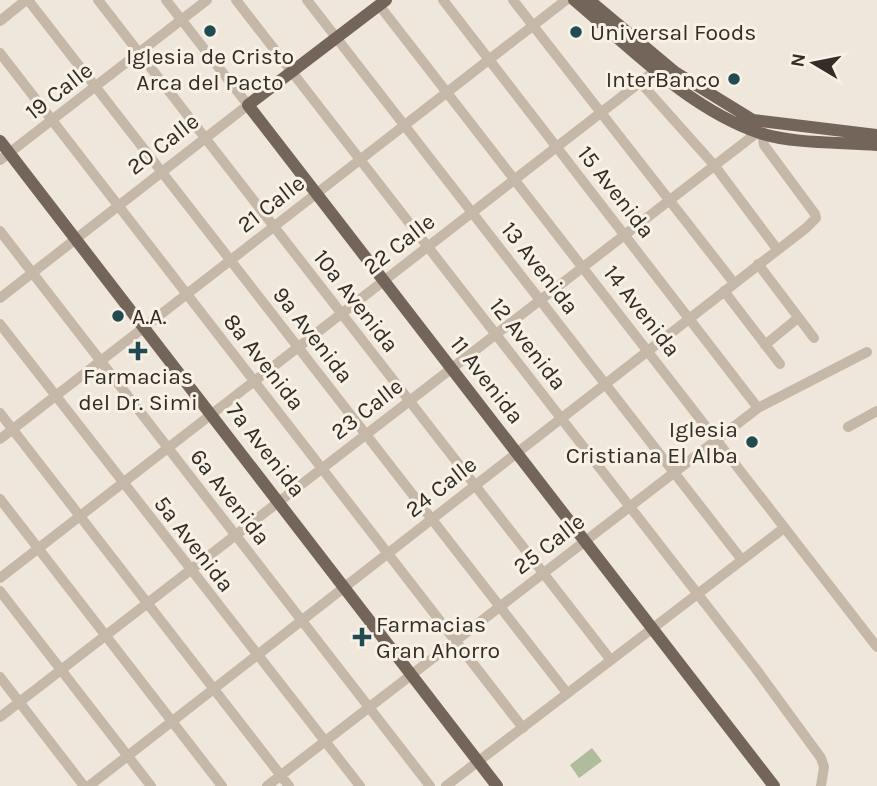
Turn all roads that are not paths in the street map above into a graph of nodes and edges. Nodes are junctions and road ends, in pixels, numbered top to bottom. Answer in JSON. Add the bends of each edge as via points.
{"nodes":[{"id":1,"x":27,"y":0,"type":"edge"},
{"id":2,"x":98,"y":0,"type":"edge"},
{"id":3,"x":166,"y":0,"type":"edge"},
{"id":4,"x":207,"y":0,"type":"edge"},
{"id":5,"x":236,"y":0,"type":"edge"},
{"id":6,"x":307,"y":0,"type":"edge"},
{"id":7,"x":443,"y":0,"type":"edge"},
{"id":8,"x":513,"y":0,"type":"edge"},
{"id":9,"x":566,"y":0,"type":"edge"},
{"id":10,"x":574,"y":0,"type":"edge"},
{"id":11,"x":589,"y":0,"type":"edge"},
{"id":12,"x":380,"y":2,"type":"edge"},
{"id":13,"x":181,"y":19,"type":"junction"},
{"id":14,"x":0,"y":21,"type":"edge"},
{"id":15,"x":532,"y":25,"type":"junction"},
{"id":16,"x":337,"y":38,"type":"junction"},
{"id":17,"x":0,"y":53,"type":"edge"},
{"id":18,"x":139,"y":53,"type":"junction"},
{"id":19,"x":489,"y":59,"type":"junction"},
{"id":20,"x":656,"y":70,"type":"junction"},
{"id":21,"x":292,"y":72,"type":"junction"},
{"id":22,"x":640,"y":82,"type":"junction"},
{"id":23,"x":96,"y":86,"type":"junction"},
{"id":24,"x":445,"y":93,"type":"junction"},
{"id":25,"x":248,"y":105,"type":"junction"},
{"id":26,"x":601,"y":113,"type":"junction"},
{"id":27,"x":52,"y":120,"type":"junction"},
{"id":28,"x":404,"y":125,"type":"junction"},
{"id":29,"x":760,"y":133,"type":"junction"},
{"id":30,"x":877,"y":135,"type":"edge"},
{"id":31,"x":205,"y":138,"type":"junction"},
{"id":32,"x":0,"y":141,"type":"edge"},
{"id":33,"x":877,"y":145,"type":"edge"},
{"id":34,"x":557,"y":147,"type":"junction"},
{"id":35,"x":5,"y":156,"type":"edge"},
{"id":36,"x":359,"y":159,"type":"junction"},
{"id":37,"x":714,"y":165,"type":"junction"},
{"id":38,"x":162,"y":172,"type":"junction"},
{"id":39,"x":513,"y":181,"type":"junction"},
{"id":40,"x":316,"y":193,"type":"junction"},
{"id":41,"x":668,"y":200,"type":"junction"},
{"id":42,"x":119,"y":206,"type":"junction"},
{"id":43,"x":472,"y":212,"type":"junction"},
{"id":44,"x":273,"y":226,"type":"junction"},
{"id":45,"x":0,"y":231,"type":"edge"},
{"id":46,"x":625,"y":233,"type":"junction"},
{"id":47,"x":75,"y":239,"type":"junction"},
{"id":48,"x":428,"y":247,"type":"junction"},
{"id":49,"x":777,"y":249,"type":"junction"},
{"id":50,"x":230,"y":260,"type":"junction"},
{"id":51,"x":758,"y":264,"type":"junction"},
{"id":52,"x":581,"y":267,"type":"junction"},
{"id":53,"x":32,"y":273,"type":"junction"},
{"id":54,"x":384,"y":281,"type":"junction"},
{"id":55,"x":734,"y":283,"type":"junction"},
{"id":56,"x":724,"y":291,"type":"junction"},
{"id":57,"x":187,"y":294,"type":"junction"},
{"id":58,"x":0,"y":298,"type":"edge"},
{"id":59,"x":540,"y":299,"type":"junction"},
{"id":60,"x":341,"y":314,"type":"junction"},
{"id":61,"x":690,"y":317,"type":"junction"},
{"id":62,"x":798,"y":318,"type":"junction"},
{"id":63,"x":0,"y":324,"type":"edge"},
{"id":64,"x":143,"y":327,"type":"junction"},
{"id":65,"x":495,"y":334,"type":"junction"},
{"id":66,"x":814,"y":338,"type":"dead end"},
{"id":67,"x":765,"y":345,"type":"junction"},
{"id":68,"x":298,"y":347,"type":"junction"},
{"id":69,"x":647,"y":351,"type":"junction"},
{"id":70,"x":867,"y":352,"type":"dead end"},
{"id":71,"x":100,"y":360,"type":"junction"},
{"id":72,"x":780,"y":365,"type":"dead end"},
{"id":73,"x":451,"y":368,"type":"junction"},
{"id":74,"x":254,"y":381,"type":"junction"},
{"id":75,"x":605,"y":384,"type":"junction"},
{"id":76,"x":55,"y":396,"type":"junction"},
{"id":77,"x":409,"y":401,"type":"junction"},
{"id":78,"x":758,"y":408,"type":"junction"},
{"id":79,"x":877,"y":411,"type":"edge"},
{"id":80,"x":0,"y":413,"type":"edge"},
{"id":81,"x":211,"y":414,"type":"junction"},
{"id":82,"x":561,"y":418,"type":"junction"},
{"id":83,"x":848,"y":427,"type":"dead end"},
{"id":84,"x":12,"y":429,"type":"junction"},
{"id":85,"x":365,"y":434,"type":"junction"},
{"id":86,"x":0,"y":439,"type":"edge"},
{"id":87,"x":718,"y":442,"type":"junction"},
{"id":88,"x":168,"y":448,"type":"junction"},
{"id":89,"x":516,"y":453,"type":"junction"},
{"id":90,"x":321,"y":468,"type":"junction"},
{"id":91,"x":673,"y":473,"type":"junction"},
{"id":92,"x":122,"y":483,"type":"junction"},
{"id":93,"x":474,"y":486,"type":"junction"},
{"id":94,"x":0,"y":499,"type":"edge"},
{"id":95,"x":278,"y":501,"type":"junction"},
{"id":96,"x":630,"y":507,"type":"junction"},
{"id":97,"x":80,"y":515,"type":"junction"},
{"id":98,"x":431,"y":520,"type":"junction"},
{"id":99,"x":784,"y":528,"type":"junction"},
{"id":100,"x":235,"y":535,"type":"junction"},
{"id":101,"x":585,"y":541,"type":"junction"},
{"id":102,"x":38,"y":548,"type":"junction"},
{"id":103,"x":387,"y":553,"type":"junction"},
{"id":104,"x":742,"y":560,"type":"junction"},
{"id":105,"x":190,"y":570,"type":"junction"},
{"id":106,"x":543,"y":573,"type":"junction"},
{"id":107,"x":0,"y":578,"type":"edge"},
{"id":108,"x":344,"y":587,"type":"junction"},
{"id":109,"x":0,"y":591,"type":"edge"},
{"id":110,"x":697,"y":594,"type":"junction"},
{"id":111,"x":148,"y":602,"type":"junction"},
{"id":112,"x":500,"y":607,"type":"junction"},
{"id":113,"x":302,"y":621,"type":"junction"},
{"id":114,"x":652,"y":628,"type":"junction"},
{"id":115,"x":105,"y":635,"type":"junction"},
{"id":116,"x":455,"y":641,"type":"junction"},
{"id":117,"x":877,"y":646,"type":"edge"},
{"id":118,"x":258,"y":654,"type":"junction"},
{"id":119,"x":611,"y":659,"type":"junction"},
{"id":120,"x":61,"y":670,"type":"junction"},
{"id":121,"x":413,"y":674,"type":"junction"},
{"id":122,"x":0,"y":677,"type":"edge"},
{"id":123,"x":214,"y":689,"type":"junction"},
{"id":124,"x":567,"y":693,"type":"junction"},
{"id":125,"x":19,"y":702,"type":"junction"},
{"id":126,"x":369,"y":708,"type":"junction"},
{"id":127,"x":0,"y":717,"type":"edge"},
{"id":128,"x":172,"y":721,"type":"junction"},
{"id":129,"x":523,"y":728,"type":"junction"},
{"id":130,"x":326,"y":741,"type":"junction"},
{"id":131,"x":128,"y":756,"type":"junction"},
{"id":132,"x":478,"y":762,"type":"junction"},
{"id":133,"x":281,"y":775,"type":"junction"},
{"id":134,"x":84,"y":786,"type":"edge"},
{"id":135,"x":89,"y":786,"type":"edge"},
{"id":136,"x":151,"y":786,"type":"edge"},
{"id":137,"x":222,"y":786,"type":"edge"},
{"id":138,"x":267,"y":786,"type":"edge"},
{"id":139,"x":289,"y":786,"type":"edge"},
{"id":140,"x":360,"y":786,"type":"edge"},
{"id":141,"x":430,"y":786,"type":"edge"},
{"id":142,"x":446,"y":786,"type":"edge"},
{"id":143,"x":497,"y":786,"type":"edge"},
{"id":144,"x":774,"y":786,"type":"edge"},
{"id":145,"x":821,"y":786,"type":"edge"}],
"edges":[{"from":1,"to":14,"type":"street"},
{"from":1,"to":23,"type":"street","name":"9a Avenida"},
{"from":2,"to":18,"type":"street","name":"10a Avenida"},
{"from":3,"to":13,"type":"street","name":"11 Avenida"},
{"from":4,"to":13,"type":"street","name":"19 Calle"},
{"from":5,"to":21,"type":"street","name":"12 Avenida"},
{"from":6,"to":16,"type":"street","name":"13 Avenida"},
{"from":7,"to":19,"type":"street","name":"15 Avenida"},
{"from":8,"to":15,"type":"street"},
{"from":9,"to":15,"type":"street","name":"21 Calle"},
{"from":10,"to":20,"type":"main road"},
{"from":11,"to":30,"type":"main road","via":[[675,72],[753,120]]},
{"from":12,"to":16,"type":"main road","name":"20 Calle"},
{"from":12,"to":24,"type":"street","name":"14 Avenida"},
{"from":13,"to":18,"type":"street","name":"19 Calle"},
{"from":13,"to":25,"type":"street","name":"11 Avenida"},
{"from":15,"to":19,"type":"street","name":"21 Calle"},
{"from":15,"to":26,"type":"street"},
{"from":16,"to":21,"type":"main road","name":"20 Calle"},
{"from":16,"to":28,"type":"street","name":"13 Avenida"},
{"from":17,"to":27,"type":"street","name":"8a Avenida"},
{"from":18,"to":23,"type":"street","name":"19 Calle"},
{"from":18,"to":31,"type":"street","name":"10a Avenida"},
{"from":19,"to":24,"type":"street","name":"21 Calle"},
{"from":19,"to":34,"type":"street","name":"15 Avenida"},
{"from":20,"to":22,"type":"street","name":"22 Calle"},
{"from":20,"to":29,"type":"main road","via":[[716,111]]},
{"from":21,"to":25,"type":"main road","name":"20 Calle"},
{"from":21,"to":36,"type":"street","name":"12 Avenida"},
{"from":22,"to":26,"type":"street","name":"22 Calle"},
{"from":22,"to":37,"type":"street"},
{"from":23,"to":27,"type":"street","name":"19 Calle"},
{"from":23,"to":38,"type":"street","name":"9a Avenida"},
{"from":24,"to":28,"type":"street","name":"21 Calle"},
{"from":24,"to":39,"type":"street","name":"14 Avenida"},
{"from":25,"to":31,"type":"street","name":"20 Calle"},
{"from":25,"to":40,"type":"main road","name":"11 Avenida"},
{"from":26,"to":34,"type":"street","name":"22 Calle"},
{"from":26,"to":41,"type":"street"},
{"from":27,"to":35,"type":"street","name":"19 Calle"},
{"from":27,"to":42,"type":"street","name":"8a Avenida"},
{"from":28,"to":36,"type":"street","name":"21 Calle"},
{"from":28,"to":43,"type":"street","name":"13 Avenida"},
{"from":29,"to":33,"type":"main road"},
{"from":29,"to":37,"type":"street","name":"23 Calle"},
{"from":29,"to":49,"type":"street","name":"24 Calle","via":[[816,218]]},
{"from":31,"to":38,"type":"street","name":"20 Calle"},
{"from":31,"to":44,"type":"street","name":"10a Avenida"},
{"from":32,"to":35,"type":"main road","name":"7a Avenida"},
{"from":34,"to":39,"type":"street","name":"22 Calle"},
{"from":34,"to":46,"type":"street","name":"15 Avenida"},
{"from":35,"to":47,"type":"main road","name":"7a Avenida"},
{"from":36,"to":40,"type":"street","name":"21 Calle"},
{"from":36,"to":48,"type":"street","name":"12 Avenida"},
{"from":37,"to":41,"type":"street","name":"23 Calle"},
{"from":37,"to":49,"type":"street"},
{"from":38,"to":42,"type":"street","name":"20 Calle"},
{"from":38,"to":50,"type":"street","name":"9a Avenida"},
{"from":39,"to":43,"type":"street","name":"22 Calle"},
{"from":39,"to":52,"type":"street","name":"14 Avenida"},
{"from":40,"to":44,"type":"street","name":"21 Calle"},
{"from":40,"to":54,"type":"main road","name":"11 Avenida"},
{"from":41,"to":46,"type":"street","name":"23 Calle"},
{"from":41,"to":55,"type":"street"},
{"from":42,"to":47,"type":"street","name":"20 Calle"},
{"from":42,"to":57,"type":"street","name":"8a Avenida"},
{"from":43,"to":48,"type":"street","name":"22 Calle"},
{"from":43,"to":59,"type":"street","name":"13 Avenida"},
{"from":44,"to":50,"type":"street","name":"21 Calle"},
{"from":44,"to":60,"type":"street","name":"10a Avenida"},
{"from":45,"to":53,"type":"street","name":"6a Avenida"},
{"from":46,"to":52,"type":"street","name":"23 Calle"},
{"from":46,"to":61,"type":"street","name":"15 Avenida"},
{"from":47,"to":53,"type":"street","name":"20 Calle"},
{"from":47,"to":64,"type":"main road","name":"7a Avenida"},
{"from":48,"to":54,"type":"street","name":"22 Calle"},
{"from":48,"to":65,"type":"street","name":"12 Avenida"},
{"from":49,"to":51,"type":"street","name":"24 Calle"},
{"from":50,"to":57,"type":"street","name":"21 Calle"},
{"from":50,"to":68,"type":"street","name":"9a Avenida"},
{"from":51,"to":55,"type":"street","name":"24 Calle"},
{"from":51,"to":62,"type":"street"},
{"from":52,"to":59,"type":"street","name":"23 Calle"},
{"from":52,"to":69,"type":"street","name":"14 Avenida"},
{"from":53,"to":58,"type":"street","name":"20 Calle"},
{"from":53,"to":71,"type":"street","name":"6a Avenida"},
{"from":54,"to":60,"type":"street","name":"22 Calle"},
{"from":54,"to":73,"type":"main road","name":"11 Avenida"},
{"from":55,"to":56,"type":"street","name":"24 Calle"},
{"from":56,"to":61,"type":"street","name":"24 Calle"},
{"from":56,"to":67,"type":"street"},
{"from":57,"to":64,"type":"street","name":"21 Calle"},
{"from":57,"to":74,"type":"street","name":"8a Avenida"},
{"from":59,"to":65,"type":"street","name":"23 Calle"},
{"from":59,"to":75,"type":"street","name":"13 Avenida"},
{"from":60,"to":68,"type":"street","name":"22 Calle"},
{"from":60,"to":77,"type":"street","name":"10a Avenida"},
{"from":61,"to":69,"type":"street","name":"24 Calle"},
{"from":61,"to":78,"type":"street","name":"15 Avenida"},
{"from":62,"to":66,"type":"street"},
{"from":62,"to":67,"type":"street"},
{"from":63,"to":76,"type":"street","name":"5a Avenida"},
{"from":64,"to":71,"type":"street","name":"21 Calle"},
{"from":64,"to":81,"type":"main road","name":"7a Avenida"},
{"from":65,"to":73,"type":"street","name":"23 Calle"},
{"from":65,"to":82,"type":"street","name":"12 Avenida"},
{"from":67,"to":72,"type":"street"},
{"from":68,"to":74,"type":"street","name":"22 Calle"},
{"from":68,"to":85,"type":"street","name":"9a Avenida"},
{"from":69,"to":75,"type":"street","name":"24 Calle"},
{"from":69,"to":87,"type":"street","name":"14 Avenida"},
{"from":70,"to":78,"type":"street","name":"25 Calle"},
{"from":71,"to":76,"type":"street","name":"21 Calle"},
{"from":71,"to":88,"type":"street","name":"6a Avenida"},
{"from":73,"to":77,"type":"street","name":"23 Calle"},
{"from":73,"to":89,"type":"main road","name":"11 Avenida"},
{"from":74,"to":81,"type":"street","name":"22 Calle"},
{"from":74,"to":90,"type":"street","name":"8a Avenida"},
{"from":75,"to":82,"type":"street","name":"24 Calle"},
{"from":75,"to":91,"type":"street","name":"13 Avenida"},
{"from":76,"to":84,"type":"street","name":"21 Calle"},
{"from":76,"to":92,"type":"street","name":"5a Avenida"},
{"from":77,"to":85,"type":"street","name":"23 Calle"},
{"from":77,"to":93,"type":"street","name":"10a Avenida"},
{"from":78,"to":87,"type":"street","name":"25 Calle"},
{"from":79,"to":83,"type":"street"},
{"from":80,"to":84,"type":"street"},
{"from":81,"to":88,"type":"street","name":"22 Calle"},
{"from":81,"to":95,"type":"main road","name":"7a Avenida"},
{"from":82,"to":89,"type":"street","name":"24 Calle"},
{"from":82,"to":96,"type":"street","name":"12 Avenida"},
{"from":84,"to":86,"type":"street","name":"21 Calle"},
{"from":84,"to":97,"type":"street"},
{"from":85,"to":90,"type":"street","name":"23 Calle"},
{"from":85,"to":98,"type":"street","name":"9a Avenida"},
{"from":87,"to":91,"type":"street","name":"25 Calle"},
{"from":87,"to":99,"type":"street","name":"14 Avenida"},
{"from":88,"to":92,"type":"street","name":"22 Calle"},
{"from":88,"to":100,"type":"street","name":"6a Avenida"},
{"from":89,"to":93,"type":"street","name":"24 Calle"},
{"from":89,"to":101,"type":"main road","name":"11 Avenida"},
{"from":90,"to":95,"type":"street","name":"23 Calle"},
{"from":90,"to":103,"type":"street","name":"8a Avenida"},
{"from":91,"to":96,"type":"street","name":"25 Calle"},
{"from":91,"to":104,"type":"street","name":"13 Avenida"},
{"from":92,"to":97,"type":"street","name":"22 Calle"},
{"from":92,"to":105,"type":"street","name":"5a Avenida"},
{"from":93,"to":98,"type":"street","name":"24 Calle"},
{"from":93,"to":106,"type":"street","name":"10a Avenida"},
{"from":94,"to":102,"type":"street"},
{"from":95,"to":100,"type":"street","name":"23 Calle"},
{"from":95,"to":108,"type":"main road","name":"7a Avenida"},
{"from":96,"to":101,"type":"street","name":"25 Calle"},
{"from":96,"to":110,"type":"street","name":"12 Avenida"},
{"from":97,"to":102,"type":"street","name":"22 Calle"},
{"from":97,"to":111,"type":"street"},
{"from":98,"to":103,"type":"street","name":"24 Calle"},
{"from":98,"to":112,"type":"street","name":"9a Avenida"},
{"from":99,"to":104,"type":"street"},
{"from":99,"to":117,"type":"street","name":"14 Avenida"},
{"from":100,"to":105,"type":"street","name":"23 Calle"},
{"from":100,"to":113,"type":"street","name":"6a Avenida"},
{"from":101,"to":106,"type":"street","name":"25 Calle"},
{"from":101,"to":114,"type":"main road","name":"11 Avenida"},
{"from":102,"to":107,"type":"street","name":"22 Calle"},
{"from":102,"to":115,"type":"street"},
{"from":103,"to":108,"type":"street","name":"24 Calle"},
{"from":103,"to":116,"type":"street","name":"8a Avenida"},
{"from":104,"to":110,"type":"street"},
{"from":105,"to":111,"type":"street","name":"23 Calle"},
{"from":105,"to":118,"type":"street","name":"5a Avenida"},
{"from":106,"to":112,"type":"street","name":"25 Calle"},
{"from":106,"to":119,"type":"street","name":"10a Avenida"},
{"from":108,"to":113,"type":"street","name":"24 Calle"},
{"from":108,"to":121,"type":"main road","name":"7a Avenida"},
{"from":109,"to":120,"type":"street"},
{"from":110,"to":114,"type":"street"},
{"from":110,"to":145,"type":"street","name":"12 Avenida","via":[[821,758]]},
{"from":111,"to":115,"type":"street","name":"23 Calle"},
{"from":111,"to":123,"type":"street"},
{"from":112,"to":116,"type":"street","name":"25 Calle"},
{"from":112,"to":124,"type":"street","name":"9a Avenida"},
{"from":113,"to":118,"type":"street","name":"24 Calle"},
{"from":113,"to":126,"type":"street","name":"6a Avenida"},
{"from":114,"to":119,"type":"street"},
{"from":114,"to":144,"type":"main road","name":"11 Avenida"},
{"from":115,"to":120,"type":"street","name":"23 Calle"},
{"from":115,"to":128,"type":"street"},
{"from":116,"to":121,"type":"street","name":"25 Calle"},
{"from":116,"to":129,"type":"street","name":"8a Avenida"},
{"from":118,"to":123,"type":"street","name":"24 Calle"},
{"from":118,"to":130,"type":"street","name":"5a Avenida"},
{"from":119,"to":124,"type":"street"},
{"from":120,"to":125,"type":"street","name":"23 Calle"},
{"from":120,"to":131,"type":"street"},
{"from":121,"to":126,"type":"street","name":"25 Calle"},
{"from":121,"to":132,"type":"main road","name":"7a Avenida"},
{"from":122,"to":125,"type":"street"},
{"from":123,"to":128,"type":"street","name":"24 Calle"},
{"from":123,"to":133,"type":"street"},
{"from":124,"to":129,"type":"street"},
{"from":125,"to":127,"type":"street","name":"23 Calle"},
{"from":125,"to":134,"type":"street"},
{"from":126,"to":130,"type":"street","name":"25 Calle"},
{"from":126,"to":141,"type":"street","name":"6a Avenida"},
{"from":128,"to":131,"type":"street","name":"24 Calle"},
{"from":128,"to":137,"type":"street"},
{"from":129,"to":132,"type":"street"},
{"from":130,"to":133,"type":"street","name":"25 Calle"},
{"from":130,"to":140,"type":"street","name":"5a Avenida"},
{"from":131,"to":135,"type":"street","name":"24 Calle"},
{"from":131,"to":136,"type":"street"},
{"from":132,"to":142,"type":"street"},
{"from":132,"to":143,"type":"main road","name":"7a Avenida"},
{"from":133,"to":138,"type":"street","name":"25 Calle"},
{"from":133,"to":139,"type":"street"}]}
